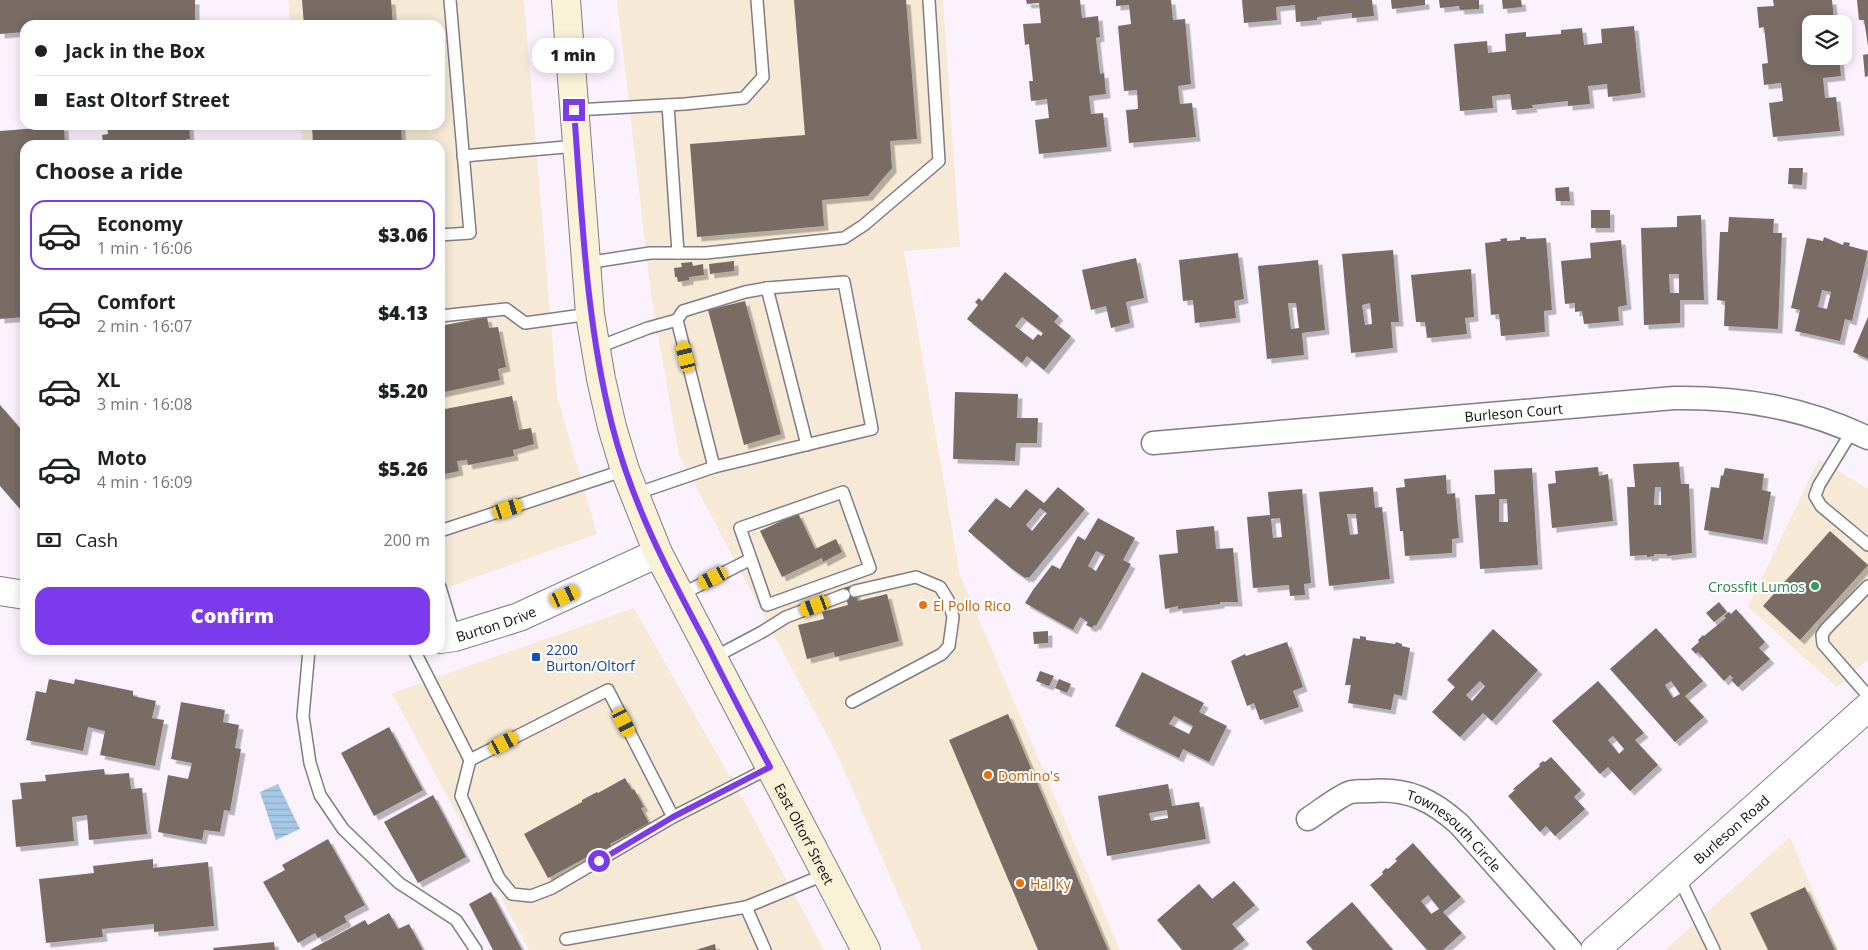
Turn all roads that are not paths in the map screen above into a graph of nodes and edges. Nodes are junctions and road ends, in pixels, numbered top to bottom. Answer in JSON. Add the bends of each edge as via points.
{"nodes":[{"id":1,"x":450,"y":0,"type":"edge"},
{"id":2,"x":566,"y":0,"type":"edge"},
{"id":3,"x":757,"y":0,"type":"edge"},
{"id":4,"x":929,"y":0,"type":"edge"},
{"id":5,"x":668,"y":105,"type":"junction"},
{"id":6,"x":574,"y":110,"type":"junction"},
{"id":7,"x":577,"y":146,"type":"junction"},
{"id":8,"x":463,"y":156,"type":"junction"},
{"id":9,"x":445,"y":235,"type":"edge"},
{"id":10,"x":678,"y":253,"type":"junction"},
{"id":11,"x":586,"y":263,"type":"junction"},
{"id":12,"x":767,"y":288,"type":"junction"},
{"id":13,"x":590,"y":314,"type":"junction"},
{"id":14,"x":445,"y":315,"type":"edge"},
{"id":15,"x":677,"y":320,"type":"junction"},
{"id":16,"x":596,"y":348,"type":"junction"},
{"id":17,"x":1860,"y":435,"type":"edge"},
{"id":18,"x":1153,"y":444,"type":"dead end"},
{"id":19,"x":807,"y":445,"type":"junction"},
{"id":20,"x":714,"y":467,"type":"junction"},
{"id":21,"x":630,"y":482,"type":"junction"},
{"id":22,"x":445,"y":530,"type":"edge"},
{"id":23,"x":1868,"y":545,"type":"edge"},
{"id":24,"x":658,"y":553,"type":"junction"},
{"id":25,"x":751,"y":559,"type":"junction"},
{"id":26,"x":1868,"y":586,"type":"edge"},
{"id":27,"x":0,"y":590,"type":"edge"},
{"id":28,"x":20,"y":594,"type":"edge"},
{"id":29,"x":680,"y":595,"type":"junction"},
{"id":30,"x":445,"y":623,"type":"edge"},
{"id":31,"x":447,"y":638,"type":"edge"},
{"id":32,"x":309,"y":655,"type":"edge"},
{"id":33,"x":417,"y":655,"type":"edge"},
{"id":34,"x":713,"y":658,"type":"junction"},
{"id":35,"x":1868,"y":696,"type":"edge"},
{"id":36,"x":852,"y":702,"type":"dead end"},
{"id":37,"x":1868,"y":707,"type":"edge"},
{"id":38,"x":470,"y":760,"type":"junction"},
{"id":39,"x":770,"y":767,"type":"junction"},
{"id":40,"x":673,"y":817,"type":"junction"},
{"id":41,"x":1308,"y":819,"type":"dead end"},
{"id":42,"x":826,"y":874,"type":"junction"},
{"id":43,"x":1678,"y":876,"type":"junction"},
{"id":44,"x":746,"y":907,"type":"junction"},
{"id":45,"x":566,"y":939,"type":"dead end"},
{"id":46,"x":476,"y":950,"type":"edge"},
{"id":47,"x":765,"y":950,"type":"edge"},
{"id":48,"x":866,"y":950,"type":"edge"},
{"id":49,"x":1571,"y":950,"type":"edge"},
{"id":50,"x":1595,"y":950,"type":"edge"},
{"id":51,"x":1714,"y":950,"type":"edge"}],
"edges":[{"from":1,"to":8,"type":"lane"},
{"from":2,"to":6,"type":"main road","name":"East Oltorf Street"},
{"from":3,"to":5,"type":"lane","via":[[763,77],[744,98]]},
{"from":4,"to":10,"type":"lane","via":[[939,161],[844,238],[706,253]]},
{"from":5,"to":6,"type":"lane"},
{"from":5,"to":10,"type":"lane"},
{"from":6,"to":7,"type":"main road","name":"East Oltorf Street"},
{"from":7,"to":8,"type":"lane"},
{"from":7,"to":11,"type":"main road","name":"East Oltorf Street"},
{"from":8,"to":9,"type":"lane","via":[[470,233]]},
{"from":10,"to":11,"type":"lane","via":[[650,253]]},
{"from":11,"to":13,"type":"main road","name":"East Oltorf Street"},
{"from":12,"to":15,"type":"lane","via":[[683,311]]},
{"from":12,"to":19,"type":"lane"},
{"from":12,"to":19,"type":"lane","via":[[844,282],[872,429]]},
{"from":13,"to":14,"type":"lane","via":[[525,323],[506,309]]},
{"from":13,"to":16,"type":"main road","name":"East Oltorf Street"},
{"from":15,"to":16,"type":"lane"},
{"from":15,"to":20,"type":"lane"},
{"from":16,"to":21,"type":"main road","name":"East Oltorf Street","via":[[612,427]]},
{"from":17,"to":18,"type":"street","name":"Burleson Court","via":[[1808,414],[1750,401],[1674,398]]},
{"from":17,"to":23,"type":"lane","via":[[1818,486],[1816,496],[1821,506]]},
{"from":19,"to":20,"type":"lane"},
{"from":20,"to":21,"type":"lane"},
{"from":21,"to":22,"type":"lane"},
{"from":21,"to":24,"type":"main road","name":"East Oltorf Street"},
{"from":24,"to":29,"type":"main road","name":"East Oltorf Street"},
{"from":24,"to":31,"type":"street","name":"Burton Drive","via":[[518,617]]},
{"from":25,"to":25,"type":"lane","via":[[767,605],[870,568],[843,492],[740,528]]},
{"from":25,"to":29,"type":"lane"},
{"from":26,"to":35,"type":"lane","via":[[1822,636],[1823,644]]},
{"from":27,"to":28,"type":"street"},
{"from":29,"to":34,"type":"main road","name":"East Oltorf Street"},
{"from":30,"to":31,"type":"lane"},
{"from":32,"to":46,"type":"lane","via":[[303,716],[310,763],[320,795],[343,829],[399,883],[456,920]]},
{"from":33,"to":38,"type":"lane"},
{"from":34,"to":36,"type":"lane","via":[[786,617],[850,593],[916,577],[940,587],[953,617],[950,646],[942,654]]},
{"from":34,"to":39,"type":"main road","name":"East Oltorf Street"},
{"from":37,"to":43,"type":"street","name":"Burleson Road"},
{"from":38,"to":40,"type":"lane","via":[[608,690]]},
{"from":38,"to":40,"type":"lane","via":[[461,796],[499,878],[512,894],[531,896],[552,888]]},
{"from":39,"to":40,"type":"lane"},
{"from":39,"to":42,"type":"main road","name":"East Oltorf Street"},
{"from":41,"to":49,"type":"street","name":"Townesouth Circle","via":[[1351,792],[1387,790],[1427,800],[1459,824]]},
{"from":42,"to":44,"type":"lane"},
{"from":42,"to":48,"type":"main road","name":"East Oltorf Street"},
{"from":43,"to":50,"type":"street","name":"Burleson Road"},
{"from":43,"to":51,"type":"lane"},
{"from":44,"to":45,"type":"lane"},
{"from":44,"to":47,"type":"lane"}]}
